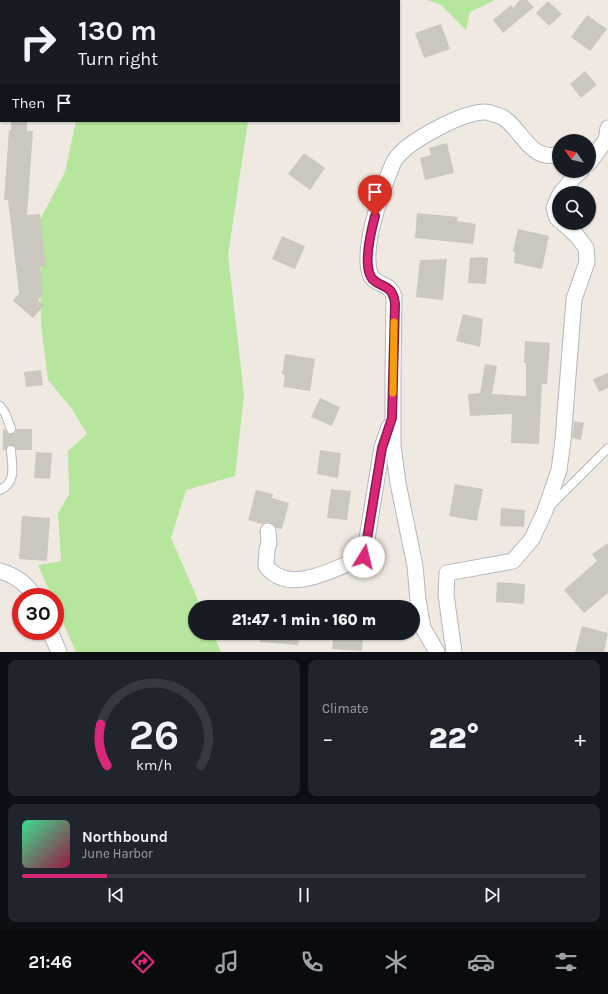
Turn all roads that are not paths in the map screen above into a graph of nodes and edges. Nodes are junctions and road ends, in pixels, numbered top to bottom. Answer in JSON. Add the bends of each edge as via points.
{"nodes":[{"id":1,"x":607,"y":136,"type":"edge"},
{"id":2,"x":596,"y":142,"type":"edge"},
{"id":3,"x":596,"y":152,"type":"edge"},
{"id":4,"x":552,"y":157,"type":"edge"},
{"id":5,"x":573,"y":178,"type":"edge"},
{"id":6,"x":567,"y":186,"type":"edge"},
{"id":7,"x":571,"y":230,"type":"edge"},
{"id":8,"x":0,"y":406,"type":"edge"},
{"id":9,"x":392,"y":418,"type":"junction"},
{"id":10,"x":11,"y":429,"type":"dead end"},
{"id":11,"x":608,"y":448,"type":"edge"},
{"id":12,"x":11,"y":450,"type":"dead end"},
{"id":13,"x":0,"y":490,"type":"edge"},
{"id":14,"x":545,"y":511,"type":"junction"},
{"id":15,"x":268,"y":531,"type":"dead end"},
{"id":16,"x":0,"y":571,"type":"edge"},
{"id":17,"x":28,"y":588,"type":"edge"},
{"id":18,"x":53,"y":640,"type":"edge"},
{"id":19,"x":58,"y":652,"type":"edge"},
{"id":20,"x":437,"y":652,"type":"edge"},
{"id":21,"x":454,"y":652,"type":"edge"}],
"edges":[{"from":1,"to":2,"type":"street"},
{"from":1,"to":3,"type":"street"},
{"from":4,"to":9,"type":"street","via":[[535,152],[504,118],[485,112],[443,125],[416,140],[395,159],[380,199],[369,246],[370,276],[390,289],[394,296]]},
{"from":5,"to":6,"type":"street"},
{"from":7,"to":14,"type":"street","via":[[586,248],[587,262],[574,299],[559,470]]},
{"from":8,"to":10,"type":"lane"},
{"from":9,"to":15,"type":"street","via":[[382,448],[364,557],[326,574],[304,580],[279,576],[266,566]]},
{"from":9,"to":20,"type":"street","via":[[398,483],[415,566],[423,628]]},
{"from":11,"to":14,"type":"lane"},
{"from":12,"to":13,"type":"lane","via":[[12,474],[6,487]]},
{"from":14,"to":21,"type":"street","via":[[532,539],[513,561],[447,573],[446,595]]},
{"from":16,"to":17,"type":"street","via":[[13,576]]},
{"from":18,"to":19,"type":"street"}]}
